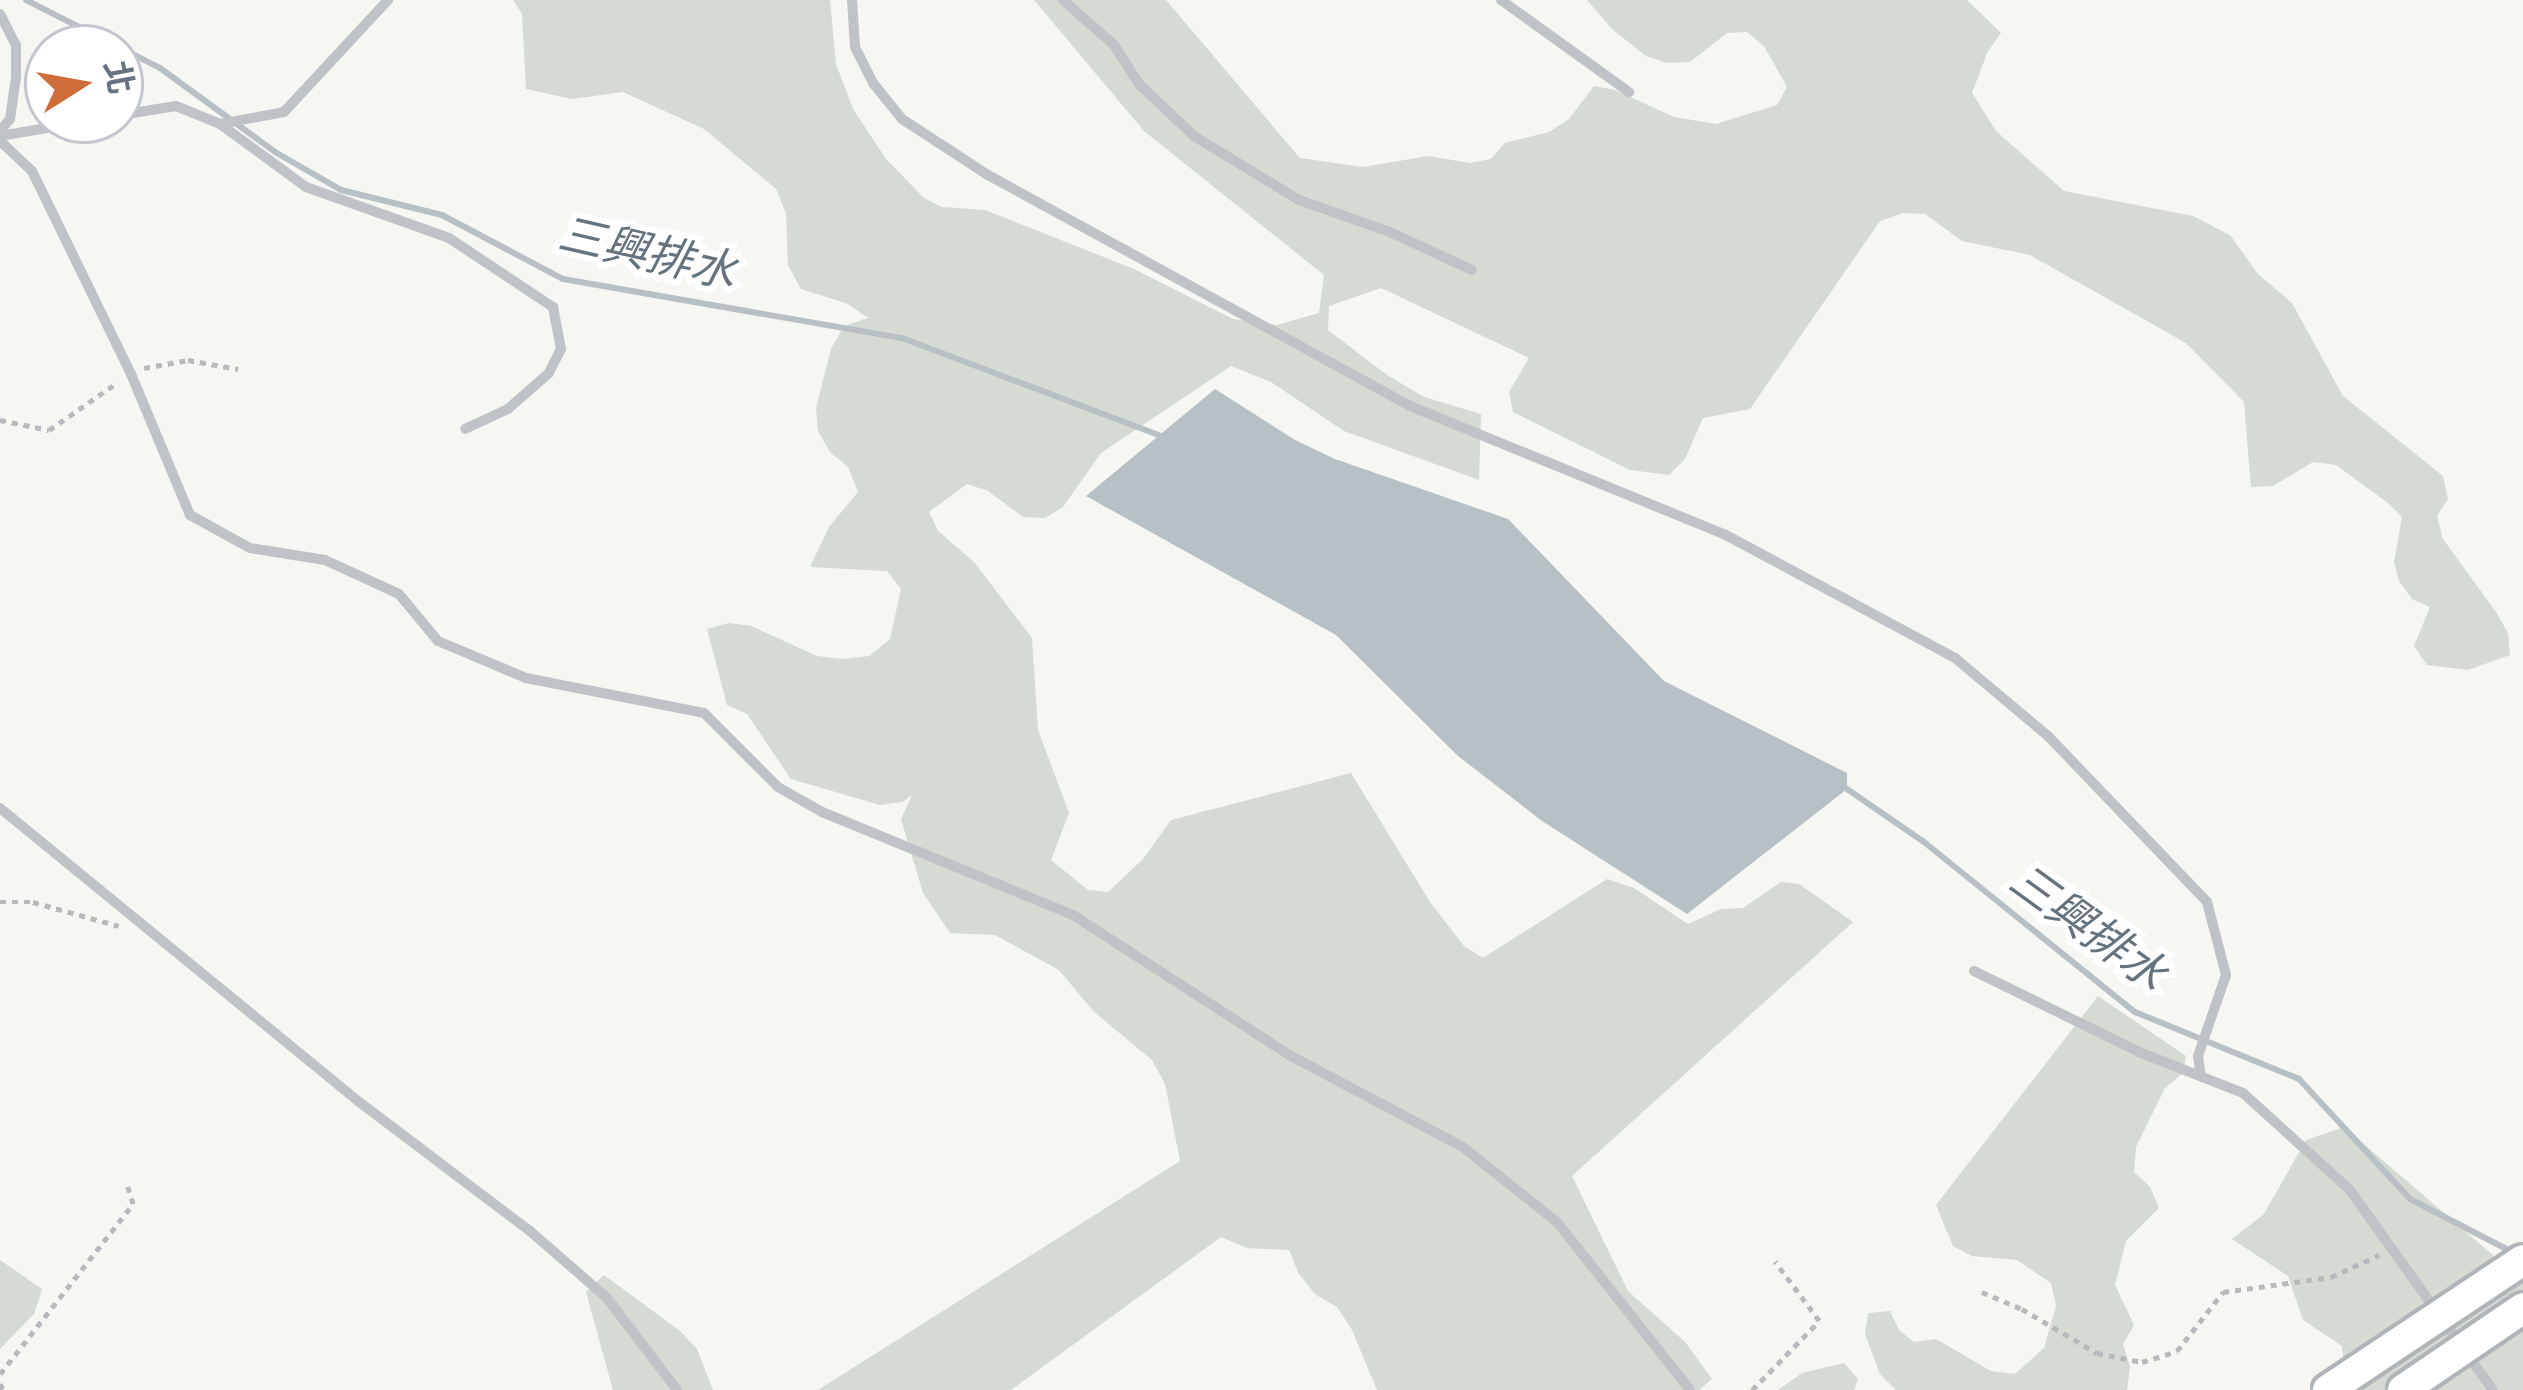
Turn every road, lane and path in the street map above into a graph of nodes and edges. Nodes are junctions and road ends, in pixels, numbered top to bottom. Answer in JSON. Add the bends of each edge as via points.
{"nodes":[{"id":1,"x":388,"y":0,"type":"edge"},
{"id":2,"x":852,"y":0,"type":"edge"},
{"id":3,"x":1063,"y":0,"type":"edge"},
{"id":4,"x":1501,"y":0,"type":"edge"},
{"id":5,"x":0,"y":14,"type":"edge"},
{"id":6,"x":1629,"y":92,"type":"dead end"},
{"id":7,"x":144,"y":112,"type":"edge"},
{"id":8,"x":220,"y":124,"type":"junction"},
{"id":9,"x":0,"y":136,"type":"edge"},
{"id":10,"x":1472,"y":270,"type":"dead end"},
{"id":11,"x":238,"y":369,"type":"dead end"},
{"id":12,"x":131,"y":374,"type":"junction"},
{"id":13,"x":0,"y":420,"type":"edge"},
{"id":14,"x":465,"y":429,"type":"dead end"},
{"id":15,"x":0,"y":808,"type":"edge"},
{"id":16,"x":0,"y":902,"type":"edge"},
{"id":17,"x":154,"y":931,"type":"junction"},
{"id":18,"x":1974,"y":971,"type":"dead end"},
{"id":19,"x":2201,"y":1077,"type":"junction"},
{"id":20,"x":128,"y":1186,"type":"dead end"},
{"id":21,"x":2392,"y":1250,"type":"junction"},
{"id":22,"x":2523,"y":1260,"type":"edge"},
{"id":23,"x":1774,"y":1262,"type":"dead end"},
{"id":24,"x":1982,"y":1292,"type":"dead end"},
{"id":25,"x":2523,"y":1307,"type":"edge"},
{"id":26,"x":0,"y":1374,"type":"edge"},
{"id":27,"x":677,"y":1390,"type":"edge"},
{"id":28,"x":1690,"y":1390,"type":"edge"},
{"id":29,"x":1752,"y":1390,"type":"edge"},
{"id":30,"x":2328,"y":1390,"type":"edge"},
{"id":31,"x":2403,"y":1390,"type":"edge"},
{"id":32,"x":2493,"y":1390,"type":"edge"}],
"edges":[{"from":1,"to":8,"type":"lane","via":[[284,112]]},
{"from":2,"to":19,"type":"lane","via":[[855,47],[873,83],[902,119],[988,175],[1410,406],[1724,534],[1955,658],[2048,736],[2207,902],[2227,975],[2198,1056]]},
{"from":3,"to":10,"type":"lane","via":[[1194,136],[1299,200]]},
{"from":4,"to":6,"type":"lane"},
{"from":5,"to":9,"type":"lane","via":[[16,45],[16,77]]},
{"from":7,"to":8,"type":"lane","via":[[176,106]]},
{"from":8,"to":14,"type":"lane","via":[[306,188],[449,238],[553,308],[562,350],[549,373],[508,409]]},
{"from":9,"to":12,"type":"lane","via":[[32,171]]},
{"from":11,"to":12,"type":"path","via":[[166,361]]},
{"from":12,"to":13,"type":"path","via":[[49,430]]},
{"from":12,"to":28,"type":"lane","via":[[190,514],[250,548],[325,560],[399,594],[438,641],[526,677],[704,713],[778,788],[822,812],[1073,914],[1292,1056],[1463,1147],[1557,1222]]},
{"from":15,"to":17,"type":"lane"},
{"from":16,"to":17,"type":"path","via":[[33,902]]},
{"from":17,"to":27,"type":"lane","via":[[591,1285]]},
{"from":18,"to":19,"type":"lane"},
{"from":19,"to":21,"type":"lane","via":[[2242,1093],[2349,1189]]},
{"from":20,"to":26,"type":"path","via":[[133,1204]]},
{"from":21,"to":24,"type":"path","via":[[2331,1277],[2223,1292],[2177,1351],[2142,1362],[2097,1354]]},
{"from":21,"to":32,"type":"lane"},
{"from":22,"to":30,"type":"main road","bridge":true},
{"from":23,"to":29,"type":"path","via":[[1819,1321]]},
{"from":25,"to":31,"type":"main road","bridge":true}]}
